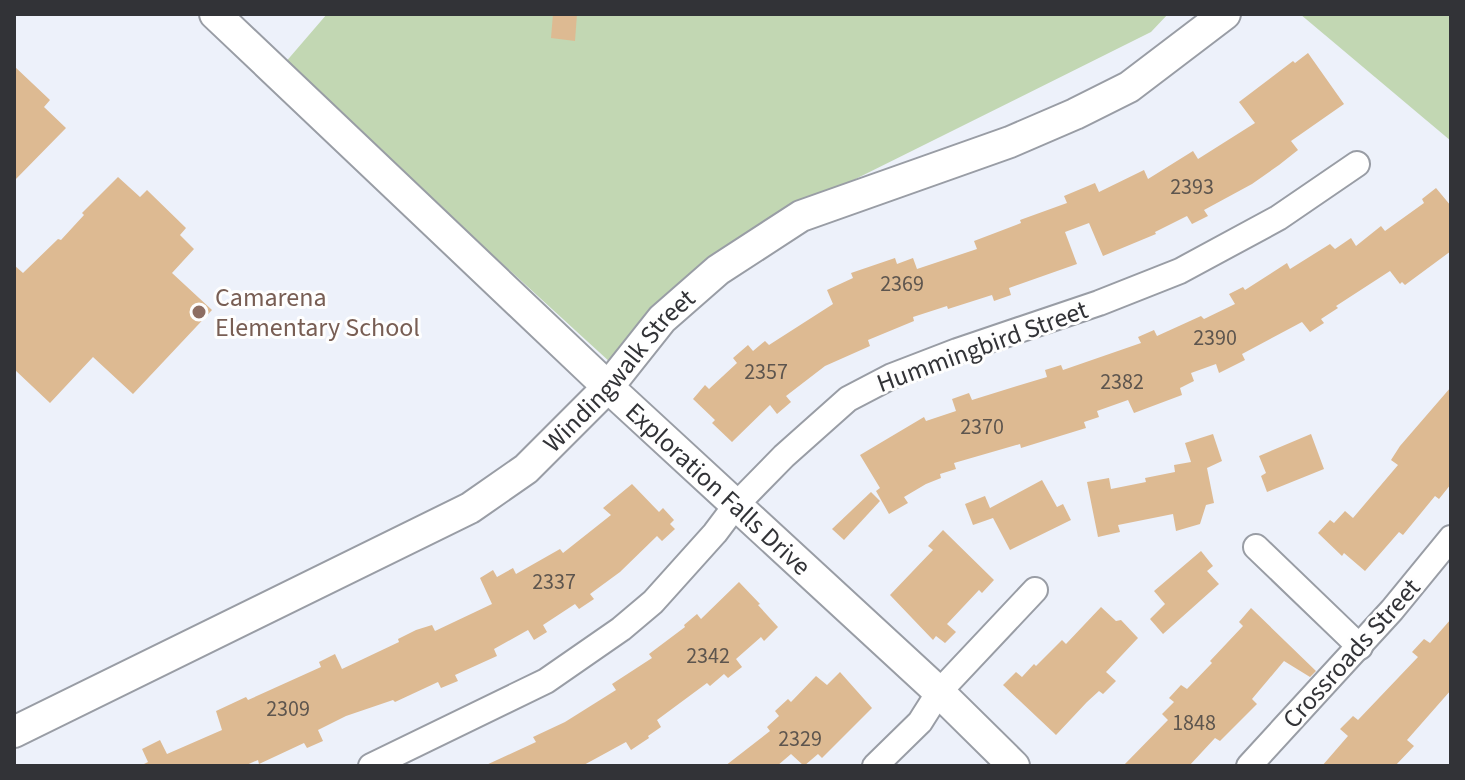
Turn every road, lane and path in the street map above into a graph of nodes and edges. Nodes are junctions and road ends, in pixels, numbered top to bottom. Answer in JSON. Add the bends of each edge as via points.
{"nodes":[{"id":1,"x":215,"y":14,"type":"edge"},
{"id":2,"x":1225,"y":14,"type":"edge"},
{"id":3,"x":1357,"y":164,"type":"dead end"},
{"id":4,"x":608,"y":387,"type":"junction"},
{"id":5,"x":736,"y":505,"type":"junction"},
{"id":6,"x":1451,"y":538,"type":"edge"},
{"id":7,"x":1256,"y":547,"type":"dead end"},
{"id":8,"x":1035,"y":590,"type":"dead end"},
{"id":9,"x":1360,"y":647,"type":"junction"},
{"id":10,"x":939,"y":692,"type":"junction"},
{"id":11,"x":14,"y":732,"type":"edge"},
{"id":12,"x":371,"y":766,"type":"edge"},
{"id":13,"x":875,"y":766,"type":"edge"},
{"id":14,"x":1014,"y":766,"type":"edge"},
{"id":15,"x":1249,"y":766,"type":"edge"}],
"edges":[{"from":1,"to":4,"type":"street","name":"Exploration Falls Drive"},
{"from":2,"to":4,"type":"street","name":"Windingwalk Street","via":[[1129,87],[1075,114],[801,216],[718,270],[662,319]]},
{"from":3,"to":5,"type":"street","name":"Hummingbird Street","via":[[1278,218],[1180,271],[892,376],[848,399]]},
{"from":4,"to":5,"type":"street","name":"Exploration Falls Drive"},
{"from":4,"to":11,"type":"street","name":"Windingwalk Street","via":[[526,469],[470,508]]},
{"from":5,"to":10,"type":"street","name":"Exploration Falls Drive"},
{"from":5,"to":12,"type":"street","name":"Hummingbird Street","via":[[653,602],[593,650],[546,681]]},
{"from":6,"to":9,"type":"street","name":"Crossroads Street"},
{"from":7,"to":9,"type":"street"},
{"from":8,"to":10,"type":"street"},
{"from":9,"to":15,"type":"street","name":"Crossroads Street"},
{"from":10,"to":13,"type":"street","via":[[920,722]]},
{"from":10,"to":14,"type":"street","name":"Exploration Falls Drive"}]}
